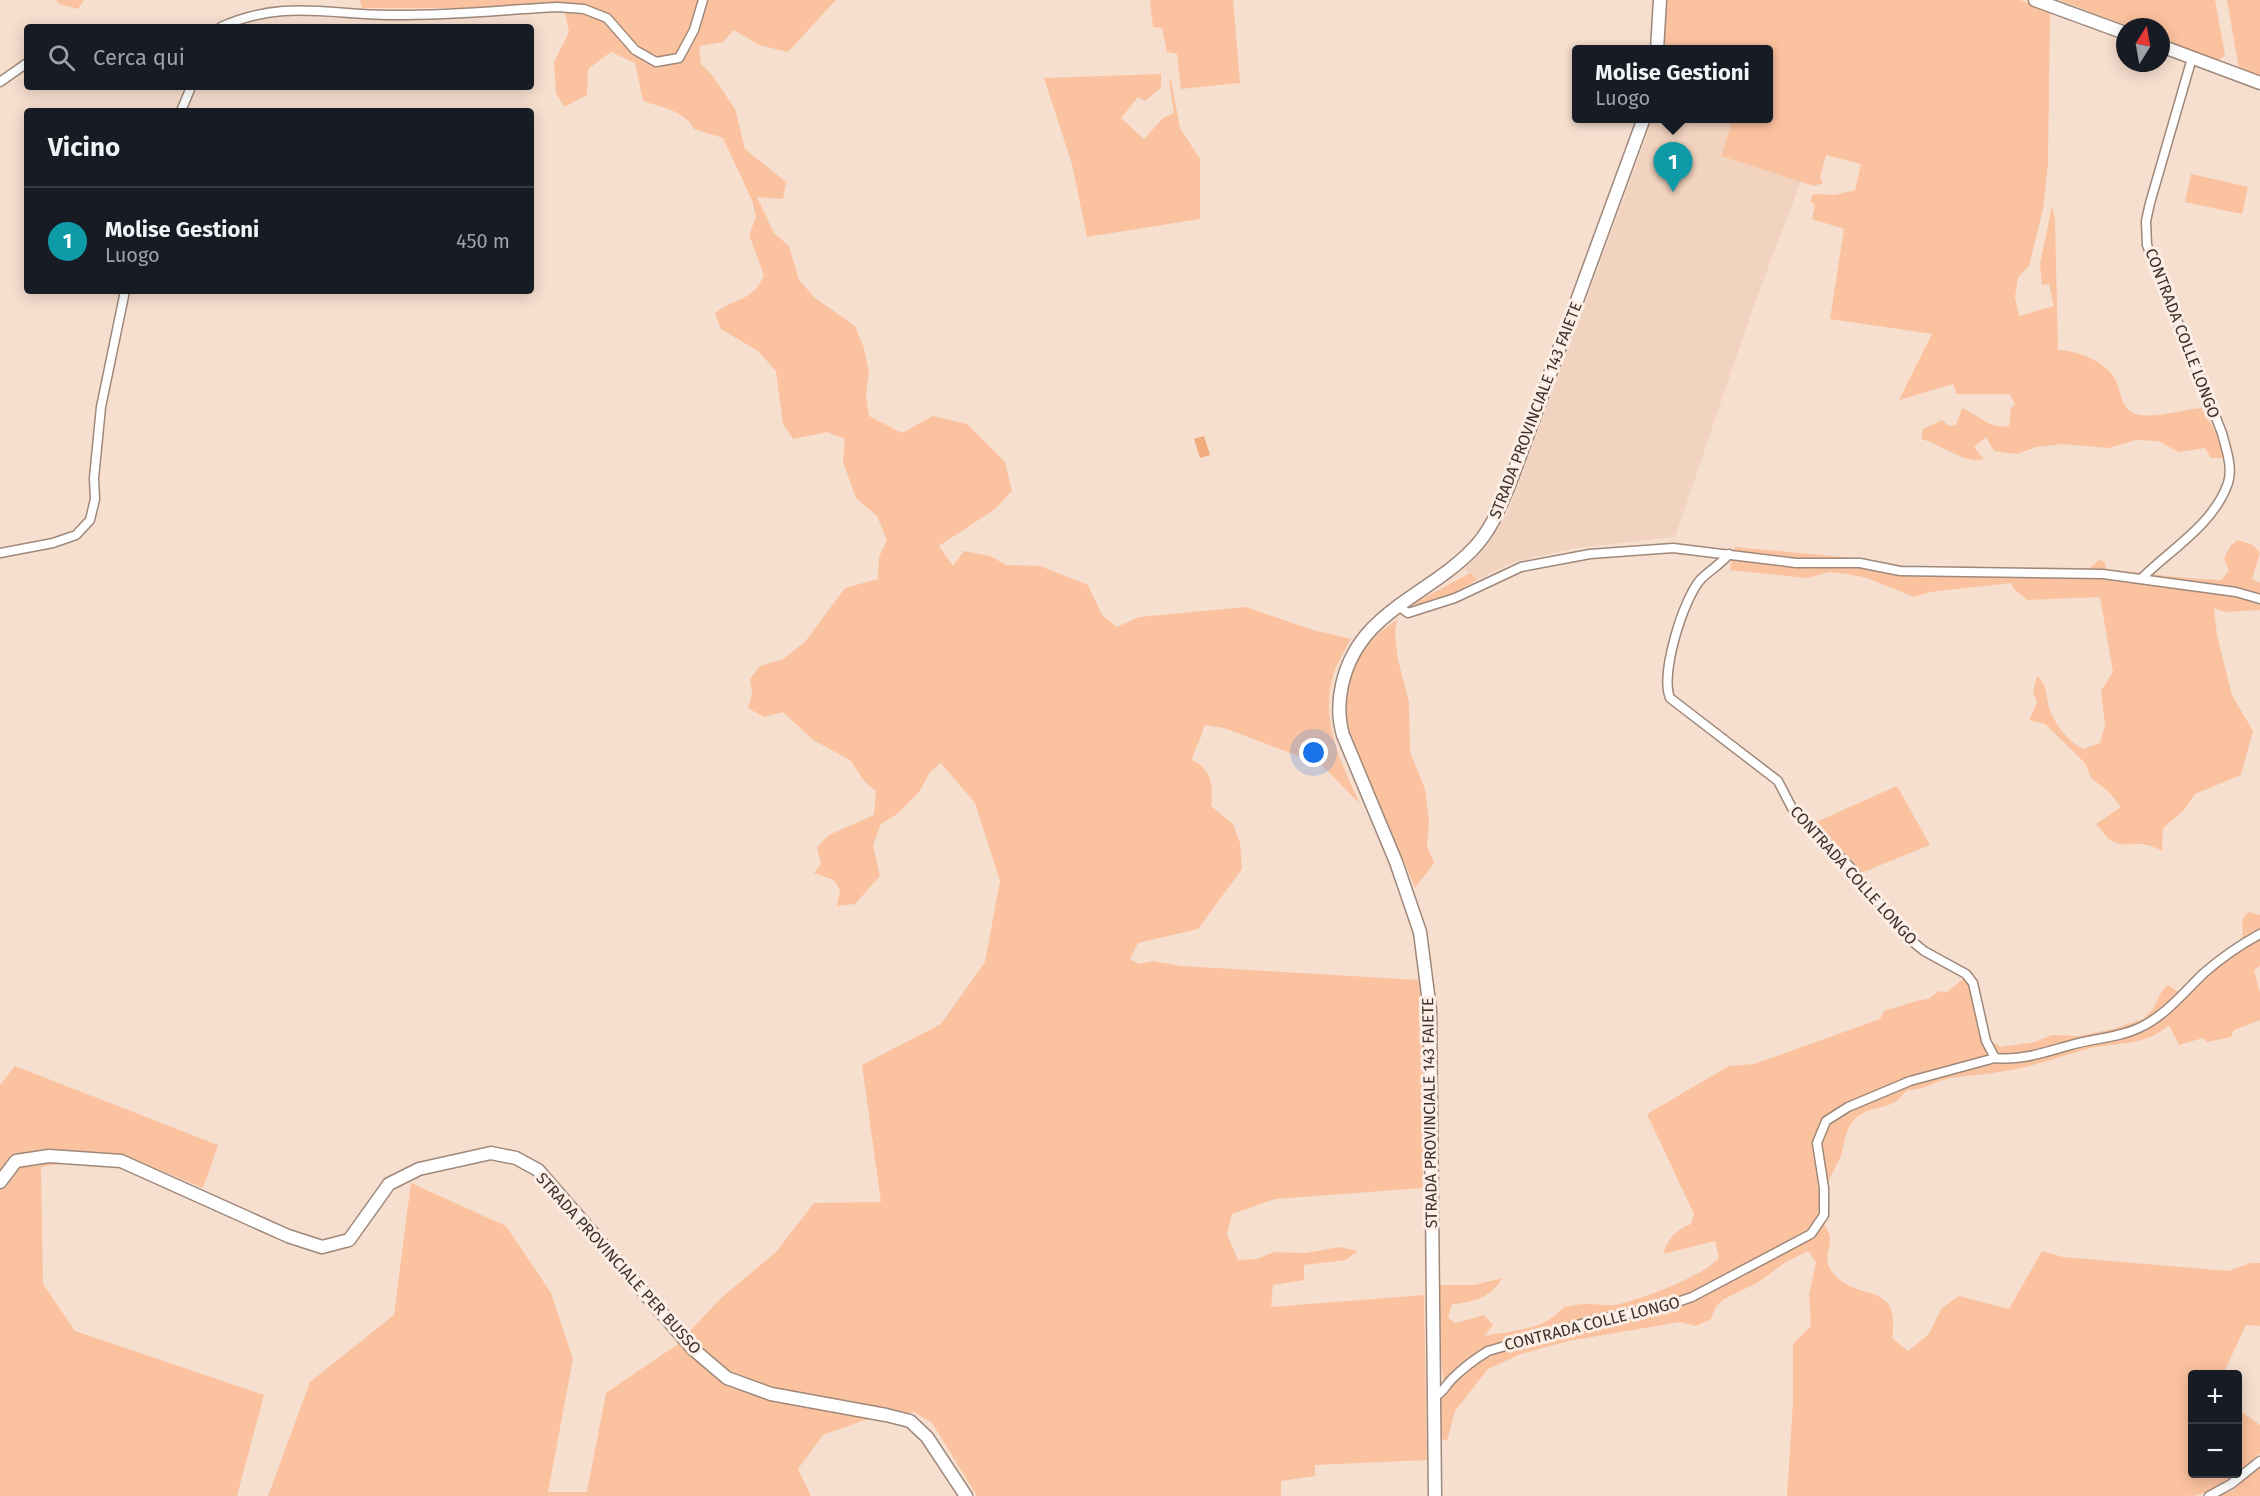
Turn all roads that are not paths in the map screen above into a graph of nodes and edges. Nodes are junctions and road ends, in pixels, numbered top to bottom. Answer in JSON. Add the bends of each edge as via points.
{"nodes":[{"id":1,"x":703,"y":0,"type":"edge"},
{"id":2,"x":1660,"y":0,"type":"edge"},
{"id":3,"x":2035,"y":0,"type":"edge"},
{"id":4,"x":227,"y":24,"type":"edge"},
{"id":5,"x":2116,"y":30,"type":"edge"},
{"id":6,"x":1657,"y":45,"type":"edge"},
{"id":7,"x":2170,"y":49,"type":"edge"},
{"id":8,"x":2192,"y":58,"type":"junction"},
{"id":9,"x":24,"y":65,"type":"edge"},
{"id":10,"x":0,"y":82,"type":"edge"},
{"id":11,"x":2260,"y":83,"type":"edge"},
{"id":12,"x":190,"y":90,"type":"edge"},
{"id":13,"x":182,"y":108,"type":"edge"},
{"id":14,"x":1642,"y":123,"type":"edge"},
{"id":15,"x":124,"y":294,"type":"edge"},
{"id":16,"x":0,"y":553,"type":"edge"},
{"id":17,"x":1729,"y":554,"type":"junction"},
{"id":18,"x":2142,"y":578,"type":"junction"},
{"id":19,"x":2260,"y":599,"type":"edge"},
{"id":20,"x":1398,"y":606,"type":"junction"},
{"id":21,"x":2260,"y":934,"type":"edge"},
{"id":22,"x":1995,"y":1058,"type":"junction"},
{"id":23,"x":0,"y":1182,"type":"edge"},
{"id":24,"x":1434,"y":1396,"type":"junction"},
{"id":25,"x":2260,"y":1461,"type":"edge"},
{"id":26,"x":966,"y":1496,"type":"edge"},
{"id":27,"x":1435,"y":1496,"type":"edge"},
{"id":28,"x":2209,"y":1496,"type":"edge"}],
"edges":[{"from":1,"to":4,"type":"street","via":[[694,30],[679,58],[656,62],[635,50],[607,18],[584,9],[389,15],[273,9]]},
{"from":2,"to":6,"type":"main road"},
{"from":3,"to":5,"type":"main road"},
{"from":7,"to":8,"type":"main road"},
{"from":8,"to":11,"type":"main road"},
{"from":8,"to":18,"type":"street","name":"CONTRADA COLLE LONGO","via":[[2150,203],[2147,245],[2222,433],[2229,458],[2229,481],[2200,525]]},
{"from":9,"to":10,"type":"street"},
{"from":12,"to":13,"type":"street"},
{"from":14,"to":20,"type":"main road","name":"STRADA PROVINCIALE 143 FAIETE","via":[[1510,483],[1489,530],[1470,553]]},
{"from":15,"to":16,"type":"street","via":[[101,407],[90,520],[76,535]]},
{"from":17,"to":18,"type":"street","via":[[1796,562],[1860,562],[1900,571]]},
{"from":17,"to":20,"type":"street","via":[[1673,548],[1569,557],[1521,567],[1416,612],[1408,613]]},
{"from":17,"to":22,"type":"street","name":"CONTRADA COLLE LONGO","via":[[1693,591],[1668,672],[1666,689],[1670,698],[1778,781],[1792,808],[1853,870],[1907,937],[1966,974],[1973,983],[1986,1041]]},
{"from":18,"to":19,"type":"street"},
{"from":20,"to":24,"type":"main road","name":"STRADA PROVINCIALE 143 FAIETE","via":[[1361,638],[1343,679],[1338,707],[1343,735],[1396,862],[1420,932],[1430,1017]]},
{"from":21,"to":22,"type":"street","name":"CONTRADA COLLE LONGO","via":[[2205,972],[2166,1010],[2143,1026],[2123,1035],[2087,1040],[2026,1057]]},
{"from":22,"to":24,"type":"street","name":"CONTRADA COLLE LONGO","via":[[1910,1081],[1848,1107],[1826,1121],[1817,1143],[1824,1215],[1811,1234],[1692,1297],[1488,1351]]},
{"from":23,"to":26,"type":"main road","name":"STRADA PROVINCIALE PER BUSSO","via":[[16,1161],[49,1156],[121,1161],[288,1236],[322,1247],[349,1240],[389,1184],[419,1169],[491,1153],[516,1158],[537,1170],[693,1349],[727,1378],[771,1394],[910,1422],[927,1437]]},
{"from":24,"to":27,"type":"main road","name":"STRADA PROVINCIALE 143 FAIETE"},
{"from":25,"to":28,"type":"street"}]}
